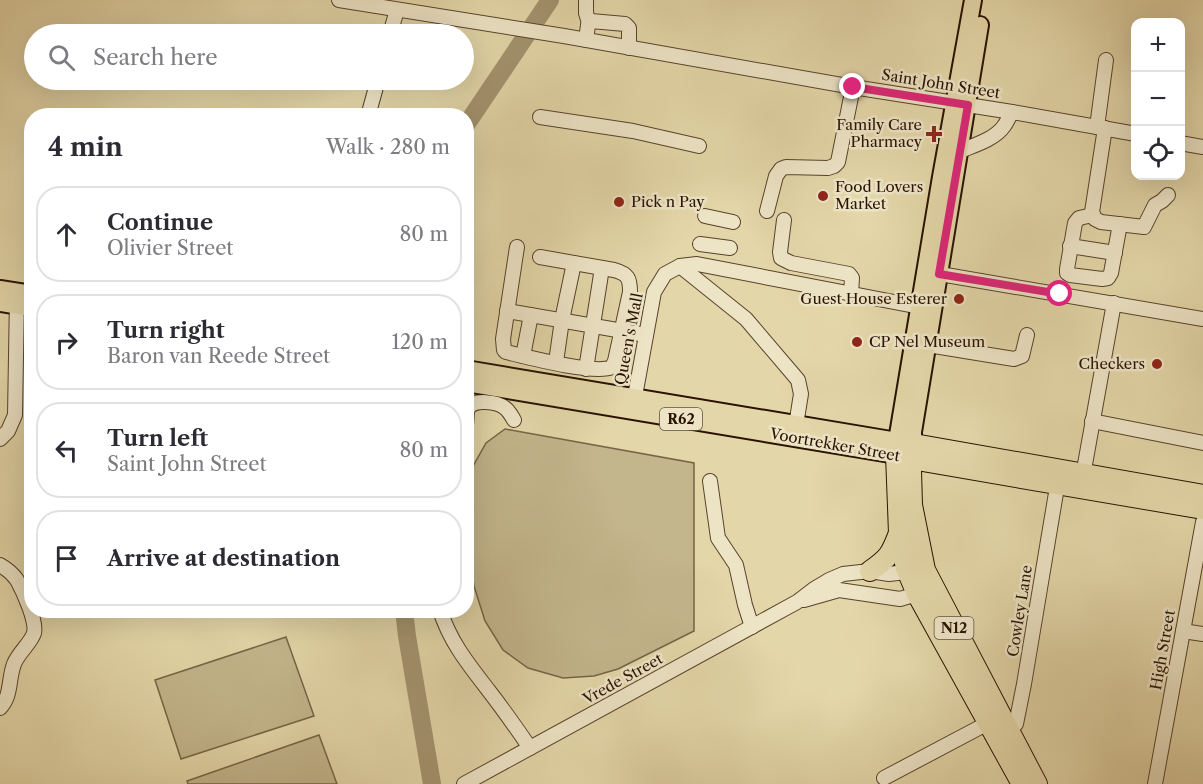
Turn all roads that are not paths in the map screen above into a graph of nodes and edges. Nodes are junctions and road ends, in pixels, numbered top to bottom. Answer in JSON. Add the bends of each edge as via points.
{"nodes":[{"id":1,"x":339,"y":0,"type":"edge"},
{"id":2,"x":586,"y":0,"type":"edge"},
{"id":3,"x":973,"y":0,"type":"edge"},
{"id":4,"x":984,"y":0,"type":"edge"},
{"id":5,"x":427,"y":7,"type":"edge"},
{"id":6,"x":396,"y":10,"type":"junction"},
{"id":7,"x":590,"y":22,"type":"junction"},
{"id":8,"x":392,"y":24,"type":"edge"},
{"id":9,"x":586,"y":40,"type":"junction"},
{"id":10,"x":628,"y":48,"type":"junction"},
{"id":11,"x":1106,"y":60,"type":"dead end"},
{"id":12,"x":853,"y":87,"type":"junction"},
{"id":13,"x":375,"y":90,"type":"edge"},
{"id":14,"x":962,"y":104,"type":"junction"},
{"id":15,"x":370,"y":108,"type":"edge"},
{"id":16,"x":1012,"y":112,"type":"junction"},
{"id":17,"x":540,"y":117,"type":"dead end"},
{"id":18,"x":1101,"y":128,"type":"junction"},
{"id":19,"x":1131,"y":133,"type":"edge"},
{"id":20,"x":1185,"y":144,"type":"edge"},
{"id":21,"x":699,"y":146,"type":"dead end"},
{"id":22,"x":1203,"y":147,"type":"edge"},
{"id":23,"x":960,"y":150,"type":"junction"},
{"id":24,"x":1168,"y":195,"type":"dead end"},
{"id":25,"x":767,"y":211,"type":"dead end"},
{"id":26,"x":705,"y":216,"type":"dead end"},
{"id":27,"x":1093,"y":216,"type":"junction"},
{"id":28,"x":784,"y":220,"type":"dead end"},
{"id":29,"x":733,"y":222,"type":"dead end"},
{"id":30,"x":1120,"y":224,"type":"junction"},
{"id":31,"x":700,"y":244,"type":"dead end"},
{"id":32,"x":1070,"y":246,"type":"junction"},
{"id":33,"x":517,"y":247,"type":"dead end"},
{"id":34,"x":730,"y":248,"type":"dead end"},
{"id":35,"x":1115,"y":253,"type":"junction"},
{"id":36,"x":540,"y":257,"type":"dead end"},
{"id":37,"x":574,"y":263,"type":"junction"},
{"id":38,"x":680,"y":266,"type":"junction"},
{"id":39,"x":602,"y":268,"type":"junction"},
{"id":40,"x":939,"y":274,"type":"junction"},
{"id":41,"x":0,"y":289,"type":"edge"},
{"id":42,"x":851,"y":294,"type":"junction"},
{"id":43,"x":19,"y":301,"type":"edge"},
{"id":44,"x":1113,"y":303,"type":"junction"},
{"id":45,"x":920,"y":307,"type":"junction"},
{"id":46,"x":507,"y":311,"type":"junction"},
{"id":47,"x":531,"y":315,"type":"junction"},
{"id":48,"x":1203,"y":319,"type":"edge"},
{"id":49,"x":562,"y":320,"type":"junction"},
{"id":50,"x":593,"y":326,"type":"junction"},
{"id":51,"x":622,"y":331,"type":"junction"},
{"id":52,"x":646,"y":335,"type":"junction"},
{"id":53,"x":1027,"y":335,"type":"dead end"},
{"id":54,"x":928,"y":345,"type":"junction"},
{"id":55,"x":523,"y":356,"type":"junction"},
{"id":56,"x":556,"y":362,"type":"junction"},
{"id":57,"x":586,"y":369,"type":"junction"},
{"id":58,"x":474,"y":371,"type":"edge"},
{"id":59,"x":474,"y":384,"type":"edge"},
{"id":60,"x":474,"y":404,"type":"edge"},
{"id":61,"x":634,"y":404,"type":"junction"},
{"id":62,"x":514,"y":420,"type":"dead end"},
{"id":63,"x":1092,"y":422,"type":"junction"},
{"id":64,"x":796,"y":424,"type":"junction"},
{"id":65,"x":0,"y":440,"type":"edge"},
{"id":66,"x":1203,"y":443,"type":"edge"},
{"id":67,"x":904,"y":450,"type":"junction"},
{"id":68,"x":1059,"y":478,"type":"junction"},
{"id":69,"x":710,"y":481,"type":"dead end"},
{"id":70,"x":1082,"y":482,"type":"junction"},
{"id":71,"x":1203,"y":495,"type":"edge"},
{"id":72,"x":1203,"y":510,"type":"edge"},
{"id":73,"x":1203,"y":522,"type":"edge"},
{"id":74,"x":899,"y":533,"type":"junction"},
{"id":75,"x":0,"y":565,"type":"edge"},
{"id":76,"x":870,"y":571,"type":"junction"},
{"id":77,"x":920,"y":580,"type":"junction"},
{"id":78,"x":1197,"y":584,"type":"edge"},
{"id":79,"x":24,"y":596,"type":"edge"},
{"id":80,"x":796,"y":602,"type":"junction"},
{"id":81,"x":33,"y":618,"type":"edge"},
{"id":82,"x":442,"y":618,"type":"edge"},
{"id":83,"x":752,"y":627,"type":"junction"},
{"id":84,"x":1183,"y":630,"type":"junction"},
{"id":85,"x":1203,"y":634,"type":"edge"},
{"id":86,"x":0,"y":708,"type":"edge"},
{"id":87,"x":988,"y":723,"type":"junction"},
{"id":88,"x":1009,"y":730,"type":"junction"},
{"id":89,"x":530,"y":748,"type":"junction"},
{"id":90,"x":884,"y":778,"type":"dead end"},
{"id":91,"x":467,"y":783,"type":"edge"},
{"id":92,"x":1022,"y":784,"type":"edge"},
{"id":93,"x":1037,"y":784,"type":"edge"},
{"id":94,"x":1155,"y":784,"type":"edge"}],
"edges":[{"from":1,"to":6,"type":"street"},
{"from":2,"to":7,"type":"street"},
{"from":3,"to":14,"type":"main road"},
{"from":4,"to":14,"type":"main road"},
{"from":5,"to":6,"type":"street"},
{"from":5,"to":9,"type":"street","name":"Saint John Street","via":[[486,23]]},
{"from":6,"to":8,"type":"street"},
{"from":7,"to":9,"type":"street"},
{"from":7,"to":10,"type":"street","via":[[628,25]]},
{"from":9,"to":10,"type":"street","name":"Saint John Street"},
{"from":10,"to":12,"type":"street","name":"Saint John Street"},
{"from":11,"to":18,"type":"street"},
{"from":12,"to":14,"type":"street","name":"Saint John Street"},
{"from":12,"to":25,"type":"street","via":[[838,162],[828,168],[781,169]]},
{"from":13,"to":15,"type":"street"},
{"from":14,"to":16,"type":"street","name":"Saint John Street"},
{"from":14,"to":23,"type":"main road"},
{"from":14,"to":45,"type":"main road","via":[[941,177]]},
{"from":16,"to":18,"type":"street","name":"Saint John Street"},
{"from":16,"to":23,"type":"street","via":[[999,132]]},
{"from":17,"to":21,"type":"street"},
{"from":18,"to":19,"type":"street","name":"Saint John Street"},
{"from":18,"to":27,"type":"street"},
{"from":20,"to":22,"type":"street"},
{"from":23,"to":40,"type":"main road"},
{"from":24,"to":30,"type":"street","via":[[1155,205],[1144,227]]},
{"from":26,"to":29,"type":"street"},
{"from":27,"to":30,"type":"street","via":[[1101,222]]},
{"from":27,"to":32,"type":"street","via":[[1077,220]]},
{"from":28,"to":42,"type":"street","via":[[781,258],[849,274]]},
{"from":30,"to":35,"type":"street"},
{"from":31,"to":34,"type":"street"},
{"from":32,"to":35,"type":"street"},
{"from":32,"to":35,"type":"street","via":[[1070,275],[1106,279]]},
{"from":33,"to":46,"type":"street"},
{"from":36,"to":37,"type":"street"},
{"from":37,"to":39,"type":"street"},
{"from":37,"to":49,"type":"street"},
{"from":38,"to":42,"type":"street","via":[[697,264]]},
{"from":38,"to":52,"type":"street","name":"Queen's Mall","via":[[665,274],[654,292]]},
{"from":38,"to":64,"type":"street","via":[[746,319],[798,380],[801,394]]},
{"from":39,"to":50,"type":"street"},
{"from":39,"to":51,"type":"street","via":[[623,273],[630,282]]},
{"from":40,"to":44,"type":"street"},
{"from":40,"to":54,"type":"main road"},
{"from":41,"to":43,"type":"main road"},
{"from":42,"to":45,"type":"street"},
{"from":43,"to":65,"type":"street","via":[[15,415]]},
{"from":44,"to":48,"type":"street"},
{"from":44,"to":63,"type":"street"},
{"from":45,"to":67,"type":"main road"},
{"from":46,"to":47,"type":"street"},
{"from":46,"to":55,"type":"street","via":[[502,346],[506,352]]},
{"from":47,"to":49,"type":"street"},
{"from":47,"to":55,"type":"street"},
{"from":49,"to":50,"type":"street"},
{"from":49,"to":56,"type":"street"},
{"from":50,"to":51,"type":"street"},
{"from":50,"to":57,"type":"street"},
{"from":51,"to":52,"type":"street"},
{"from":51,"to":57,"type":"street","via":[[612,367]]},
{"from":52,"to":61,"type":"street","name":"Queen's Mall"},
{"from":53,"to":54,"type":"street","via":[[1022,356],[1014,359]]},
{"from":54,"to":67,"type":"main road","via":[[913,432]]},
{"from":55,"to":56,"type":"street"},
{"from":56,"to":57,"type":"street"},
{"from":58,"to":61,"type":"main road","name":"Voortrekker Street","number":"R62"},
{"from":59,"to":61,"type":"main road","name":"Voortrekker Street","number":"R62"},
{"from":60,"to":62,"type":"street","via":[[489,402],[503,406]]},
{"from":61,"to":64,"type":"main road","name":"Voortrekker Street","number":"R62"},
{"from":61,"to":67,"type":"main road","name":"Voortrekker Street","number":"R62"},
{"from":63,"to":66,"type":"street"},
{"from":63,"to":70,"type":"street"},
{"from":64,"to":67,"type":"main road","name":"Voortrekker Street","number":"R62"},
{"from":67,"to":68,"type":"highway","name":"Voortrekker Street"},
{"from":67,"to":74,"type":"highway","number":"N12"},
{"from":67,"to":77,"type":"highway","number":"N12"},
{"from":68,"to":70,"type":"highway","name":"Voortrekker Street"},
{"from":68,"to":88,"type":"street","name":"Cowley Lane","via":[[1020,710],[1016,724]]},
{"from":69,"to":83,"type":"street","via":[[718,538],[736,565]]},
{"from":70,"to":71,"type":"highway","name":"Voortrekker Street"},
{"from":70,"to":72,"type":"highway","name":"Voortrekker Street"},
{"from":73,"to":78,"type":"street","name":"High Street"},
{"from":74,"to":76,"type":"highway","via":[[888,558]]},
{"from":74,"to":77,"type":"highway","number":"N12"},
{"from":75,"to":79,"type":"street","via":[[17,579]]},
{"from":76,"to":77,"type":"street","name":"Vrede Street"},
{"from":76,"to":80,"type":"street","name":"Vrede Street","via":[[843,574]]},
{"from":77,"to":80,"type":"street","name":"Vrede Street","via":[[900,599],[840,590]]},
{"from":77,"to":87,"type":"highway","number":"N12"},
{"from":77,"to":88,"type":"highway","number":"N12"},
{"from":78,"to":84,"type":"street","name":"High Street"},
{"from":80,"to":83,"type":"street","name":"Vrede Street"},
{"from":81,"to":86,"type":"street","via":[[32,638],[12,668],[8,699]]},
{"from":82,"to":89,"type":"street","via":[[458,650]]},
{"from":83,"to":89,"type":"street","name":"Vrede Street"},
{"from":84,"to":85,"type":"street"},
{"from":84,"to":94,"type":"street","name":"High Street"},
{"from":87,"to":88,"type":"street"},
{"from":87,"to":90,"type":"street"},
{"from":87,"to":92,"type":"highway","number":"N12"},
{"from":88,"to":93,"type":"highway","number":"N12"},
{"from":89,"to":91,"type":"street","name":"Vrede Street"}]}
